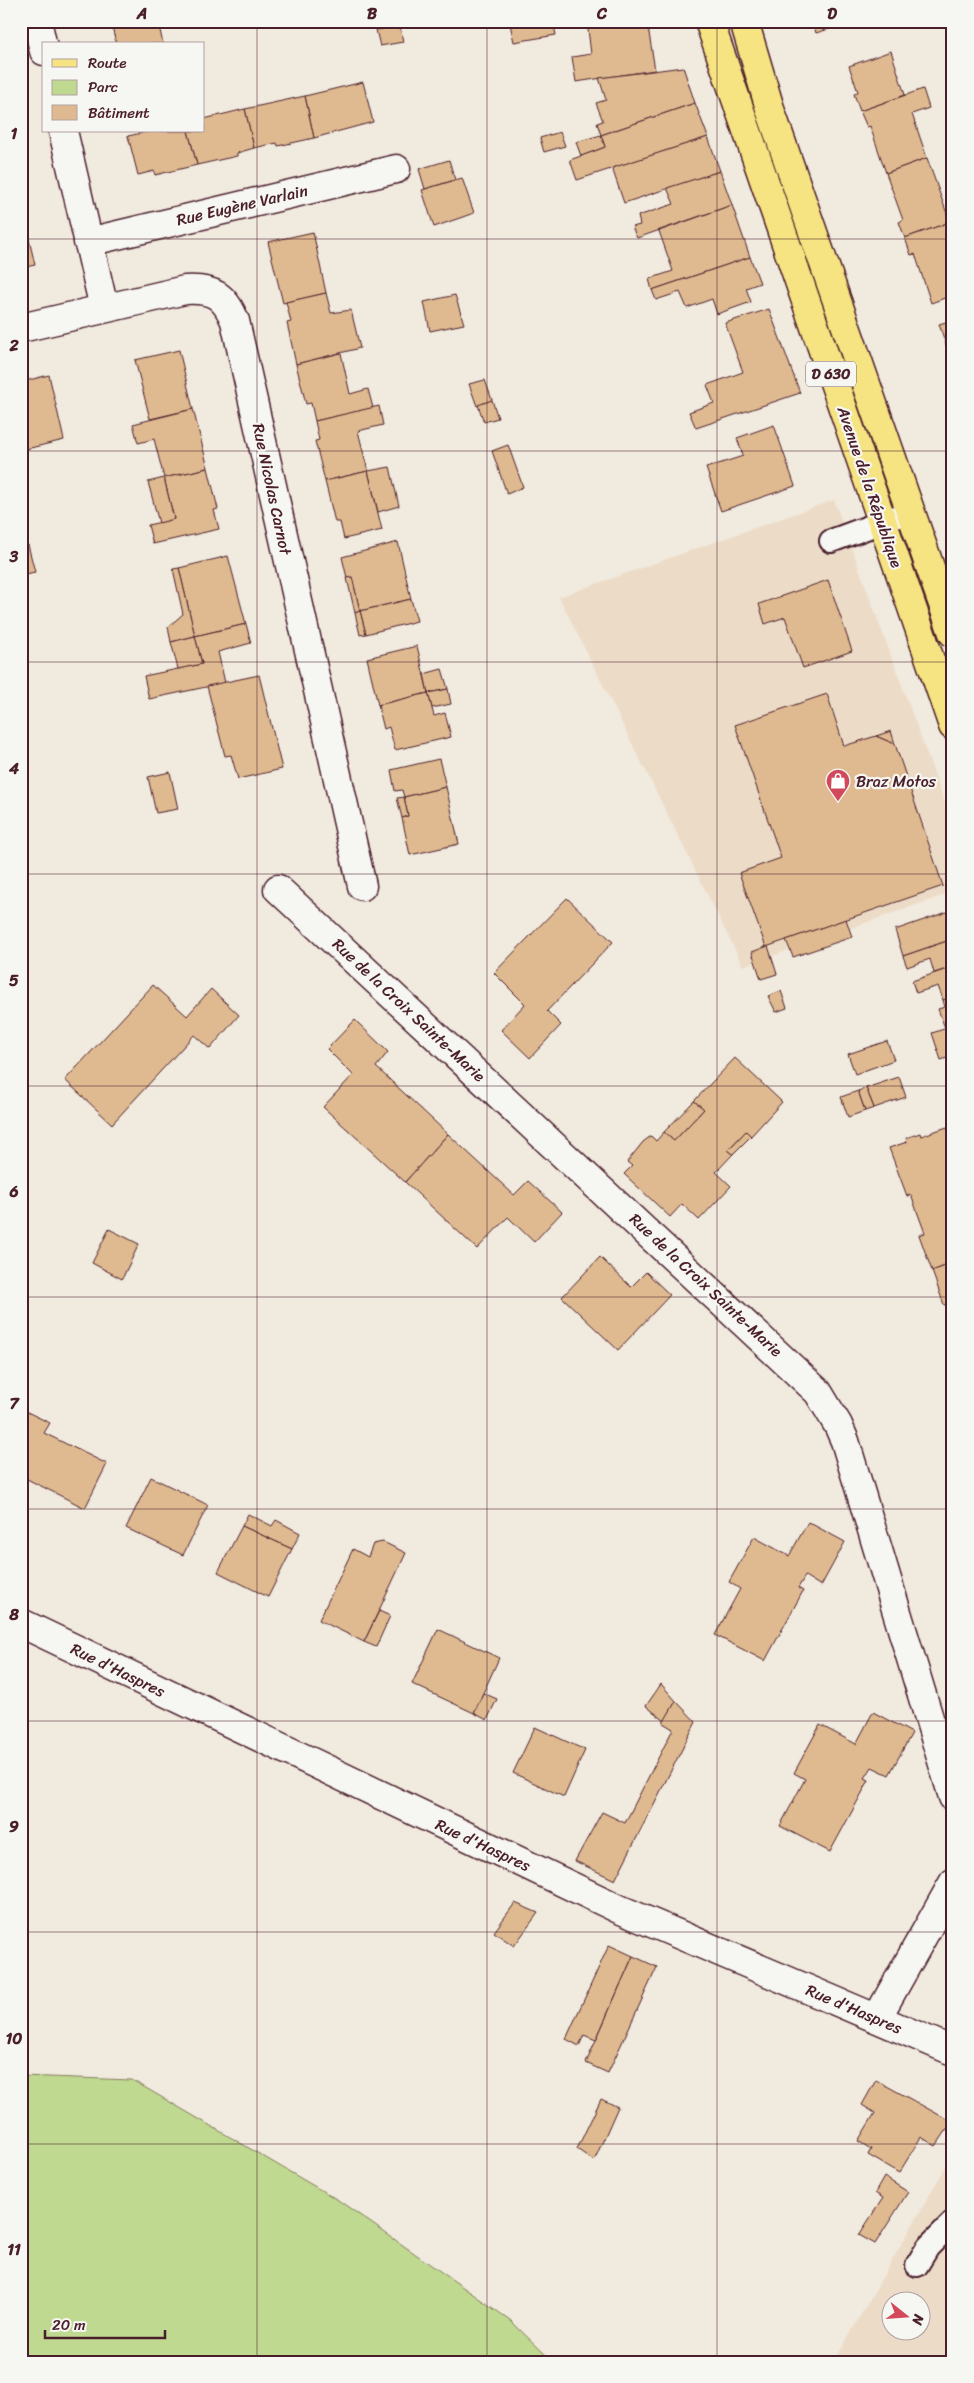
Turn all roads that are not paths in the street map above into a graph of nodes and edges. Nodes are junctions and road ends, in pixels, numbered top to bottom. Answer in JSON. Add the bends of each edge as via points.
{"nodes":[{"id":1,"x":37,"y":21,"type":"edge"},
{"id":2,"x":709,"y":21,"type":"edge"},
{"id":3,"x":744,"y":21,"type":"edge"},
{"id":4,"x":42,"y":42,"type":"edge"},
{"id":5,"x":62,"y":132,"type":"edge"},
{"id":6,"x":396,"y":169,"type":"dead end"},
{"id":7,"x":88,"y":242,"type":"junction"},
{"id":8,"x":104,"y":308,"type":"junction"},
{"id":9,"x":21,"y":328,"type":"edge"},
{"id":10,"x":909,"y":512,"type":"junction"},
{"id":11,"x":882,"y":522,"type":"junction"},
{"id":12,"x":831,"y":541,"type":"dead end"},
{"id":13,"x":953,"y":633,"type":"edge"},
{"id":14,"x":953,"y":726,"type":"edge"},
{"id":15,"x":362,"y":886,"type":"dead end"},
{"id":16,"x":278,"y":889,"type":"dead end"},
{"id":17,"x":21,"y":1623,"type":"edge"},
{"id":18,"x":953,"y":1797,"type":"edge"},
{"id":19,"x":953,"y":1883,"type":"edge"},
{"id":20,"x":877,"y":2018,"type":"junction"},
{"id":21,"x":953,"y":2051,"type":"edge"},
{"id":22,"x":953,"y":2222,"type":"edge"},
{"id":23,"x":917,"y":2265,"type":"dead end"}],
"edges":[{"from":1,"to":4,"type":"street"},
{"from":2,"to":11,"type":"main road","name":"Avenue de la République","number":"D 630"},
{"from":3,"to":10,"type":"main road","name":"Avenue de la République","number":"D 630","via":[[771,112]]},
{"from":5,"to":7,"type":"street"},
{"from":6,"to":7,"type":"street","name":"Rue Eugène Varlain"},
{"from":7,"to":8,"type":"street"},
{"from":8,"to":9,"type":"street","name":"Rue Nicolas Carnot"},
{"from":8,"to":15,"type":"street","name":"Rue Nicolas Carnot","via":[[197,289],[221,297],[230,307]]},
{"from":10,"to":11,"type":"lane"},
{"from":10,"to":13,"type":"main road","name":"Avenue de la République","number":"D 630"},
{"from":11,"to":12,"type":"lane"},
{"from":11,"to":14,"type":"main road","name":"Avenue de la République","number":"D 630"},
{"from":16,"to":18,"type":"street","name":"Rue de la Croix Sainte-Marie","via":[[818,1392],[845,1441]]},
{"from":17,"to":20,"type":"street","name":"Rue d'Haspres","via":[[619,1909]]},
{"from":19,"to":20,"type":"street"},
{"from":20,"to":21,"type":"street","name":"Rue d'Haspres"},
{"from":22,"to":23,"type":"lane","via":[[928,2247]]}]}
